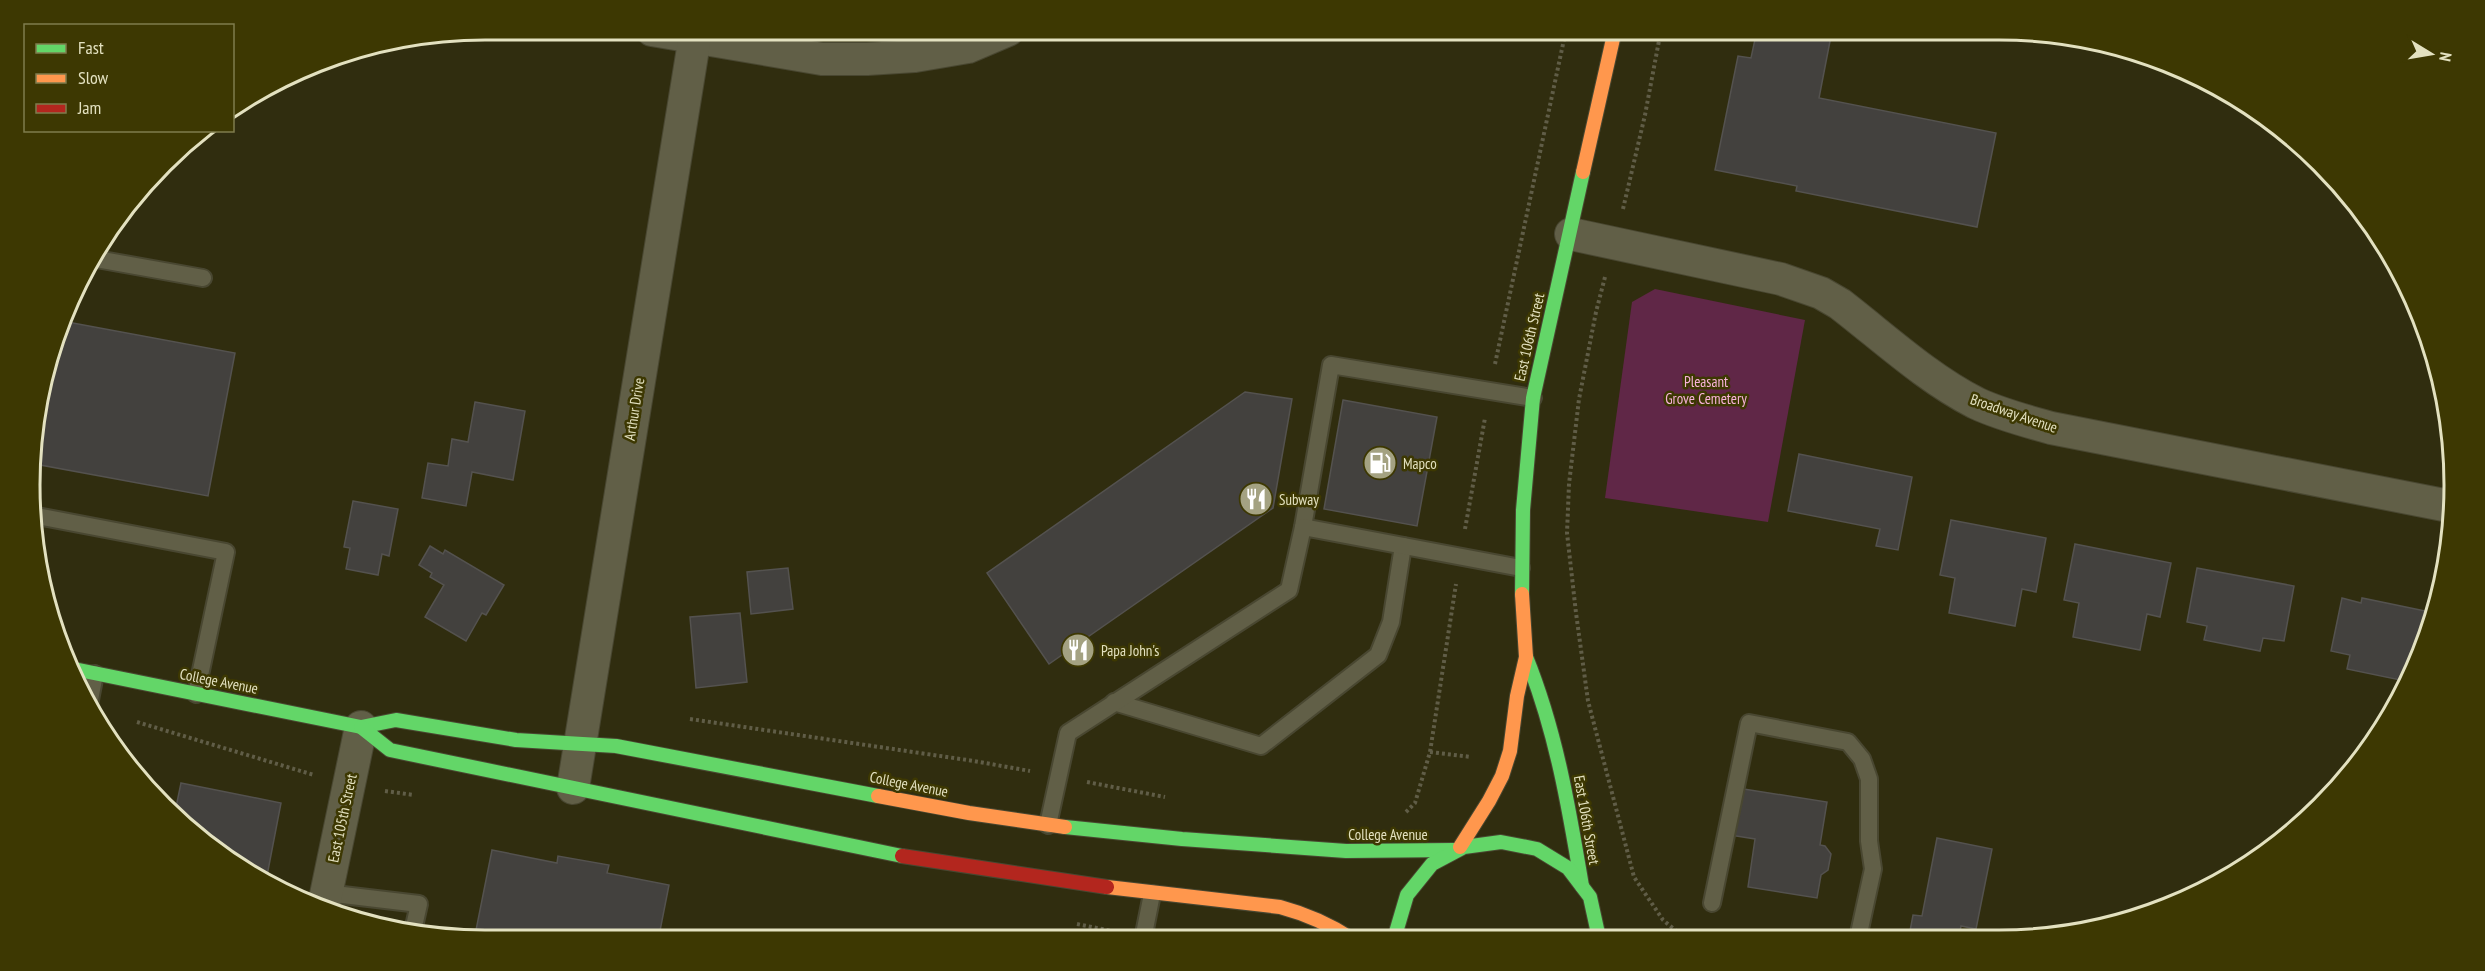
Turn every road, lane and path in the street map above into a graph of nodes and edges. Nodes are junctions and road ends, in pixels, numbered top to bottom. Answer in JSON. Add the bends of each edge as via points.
{"nodes":[{"id":1,"x":694,"y":40,"type":"edge"},
{"id":2,"x":729,"y":40,"type":"edge"},
{"id":3,"x":984,"y":40,"type":"edge"},
{"id":4,"x":1564,"y":40,"type":"edge"},
{"id":5,"x":1613,"y":40,"type":"edge"},
{"id":6,"x":1659,"y":40,"type":"edge"},
{"id":7,"x":1571,"y":234,"type":"junction"},
{"id":8,"x":1615,"y":242,"type":"junction"},
{"id":9,"x":102,"y":260,"type":"edge"},
{"id":10,"x":203,"y":278,"type":"dead end"},
{"id":11,"x":1489,"y":392,"type":"junction"},
{"id":12,"x":1533,"y":398,"type":"junction"},
{"id":13,"x":2444,"y":505,"type":"edge"},
{"id":14,"x":41,"y":517,"type":"edge"},
{"id":15,"x":1303,"y":527,"type":"junction"},
{"id":16,"x":1403,"y":546,"type":"junction"},
{"id":17,"x":1460,"y":557,"type":"junction"},
{"id":18,"x":1521,"y":568,"type":"junction"},
{"id":19,"x":1526,"y":657,"type":"junction"},
{"id":20,"x":81,"y":671,"type":"edge"},
{"id":21,"x":95,"y":674,"type":"junction"},
{"id":22,"x":91,"y":692,"type":"edge"},
{"id":23,"x":196,"y":694,"type":"junction"},
{"id":24,"x":1114,"y":702,"type":"junction"},
{"id":25,"x":681,"y":718,"type":"dead end"},
{"id":26,"x":136,"y":722,"type":"dead end"},
{"id":27,"x":361,"y":727,"type":"junction"},
{"id":28,"x":581,"y":744,"type":"junction"},
{"id":29,"x":1058,"y":777,"type":"junction"},
{"id":30,"x":349,"y":785,"type":"junction"},
{"id":31,"x":573,"y":788,"type":"junction"},
{"id":32,"x":1167,"y":797,"type":"dead end"},
{"id":33,"x":1404,"y":815,"type":"dead end"},
{"id":34,"x":1048,"y":825,"type":"junction"},
{"id":35,"x":1457,"y":849,"type":"junction"},
{"id":36,"x":1582,"y":886,"type":"junction"},
{"id":37,"x":1152,"y":894,"type":"junction"},
{"id":38,"x":325,"y":901,"type":"edge"},
{"id":39,"x":1591,"y":903,"type":"junction"},
{"id":40,"x":1712,"y":903,"type":"dead end"},
{"id":41,"x":415,"y":925,"type":"edge"},
{"id":42,"x":1610,"y":928,"type":"dead end"},
{"id":43,"x":1145,"y":930,"type":"edge"},
{"id":44,"x":1338,"y":930,"type":"edge"},
{"id":45,"x":1396,"y":930,"type":"edge"},
{"id":46,"x":1597,"y":930,"type":"edge"},
{"id":47,"x":1674,"y":930,"type":"edge"},
{"id":48,"x":1860,"y":930,"type":"edge"}],
"edges":[{"from":1,"to":28,"type":"street","name":"Arthur Drive"},
{"from":2,"to":3,"type":"street","via":[[822,59],[867,59],[915,56],[968,47]]},
{"from":4,"to":11,"type":"path"},
{"from":5,"to":7,"type":"main road","name":"East 106th Street"},
{"from":6,"to":8,"type":"path"},
{"from":7,"to":8,"type":"street","name":"Broadway Avenue"},
{"from":7,"to":12,"type":"main road","name":"East 106th Street"},
{"from":8,"to":13,"type":"street","name":"Broadway Avenue","via":[[1781,279],[1821,293],[1949,388],[1978,404],[2019,418],[2051,428]]},
{"from":8,"to":47,"type":"path","via":[[1579,399],[1567,533],[1588,701],[1622,838],[1634,877],[1646,898]]},
{"from":9,"to":10,"type":"lane"},
{"from":11,"to":12,"type":"lane"},
{"from":11,"to":15,"type":"lane","via":[[1331,365]]},
{"from":11,"to":17,"type":"path"},
{"from":12,"to":18,"type":"main road","name":"East 106th Street"},
{"from":14,"to":23,"type":"lane","via":[[226,552]]},
{"from":15,"to":16,"type":"lane"},
{"from":15,"to":24,"type":"lane","via":[[1289,590]]},
{"from":16,"to":17,"type":"lane"},
{"from":16,"to":24,"type":"lane","via":[[1391,622],[1378,655],[1261,746]]},
{"from":17,"to":18,"type":"lane"},
{"from":17,"to":33,"type":"path","via":[[1430,752],[1415,803]]},
{"from":18,"to":19,"type":"main road","name":"East 106th Street"},
{"from":19,"to":35,"type":"main road","name":"East 106th Street","via":[[1504,772],[1490,801]]},
{"from":19,"to":36,"type":"main road","name":"East 106th Street","via":[[1554,731]]},
{"from":20,"to":21,"type":"main road","name":"College Avenue"},
{"from":21,"to":22,"type":"lane"},
{"from":21,"to":23,"type":"main road","name":"College Avenue"},
{"from":23,"to":27,"type":"main road","name":"College Avenue"},
{"from":24,"to":29,"type":"lane","via":[[1068,733]]},
{"from":25,"to":29,"type":"path"},
{"from":26,"to":30,"type":"path"},
{"from":27,"to":28,"type":"main road","name":"College Avenue","via":[[396,720],[516,740]]},
{"from":27,"to":30,"type":"street","name":"East 105th Street"},
{"from":27,"to":31,"type":"main road","name":"College Avenue","via":[[390,750]]},
{"from":28,"to":31,"type":"street","name":"Arthur Drive"},
{"from":28,"to":34,"type":"main road","name":"College Avenue","via":[[646,751]]},
{"from":29,"to":32,"type":"path"},
{"from":29,"to":34,"type":"lane"},
{"from":30,"to":38,"type":"street","name":"East 105th Street"},
{"from":31,"to":37,"type":"main road","name":"College Avenue","via":[[899,855]]},
{"from":34,"to":35,"type":"main road","name":"College Avenue","via":[[1346,851]]},
{"from":35,"to":36,"type":"main road","via":[[1495,840],[1530,846],[1561,863]]},
{"from":35,"to":45,"type":"main road","via":[[1426,869],[1412,885],[1402,903]]},
{"from":36,"to":39,"type":"main road"},
{"from":37,"to":43,"type":"lane"},
{"from":37,"to":44,"type":"main road","name":"College Avenue","via":[[1264,903],[1316,916]]},
{"from":38,"to":41,"type":"lane","via":[[419,904]]},
{"from":39,"to":42,"type":"main road"},
{"from":39,"to":46,"type":"main road"},
{"from":40,"to":48,"type":"lane","via":[[1749,723],[1848,742],[1862,759],[1869,779],[1873,868]]}]}
